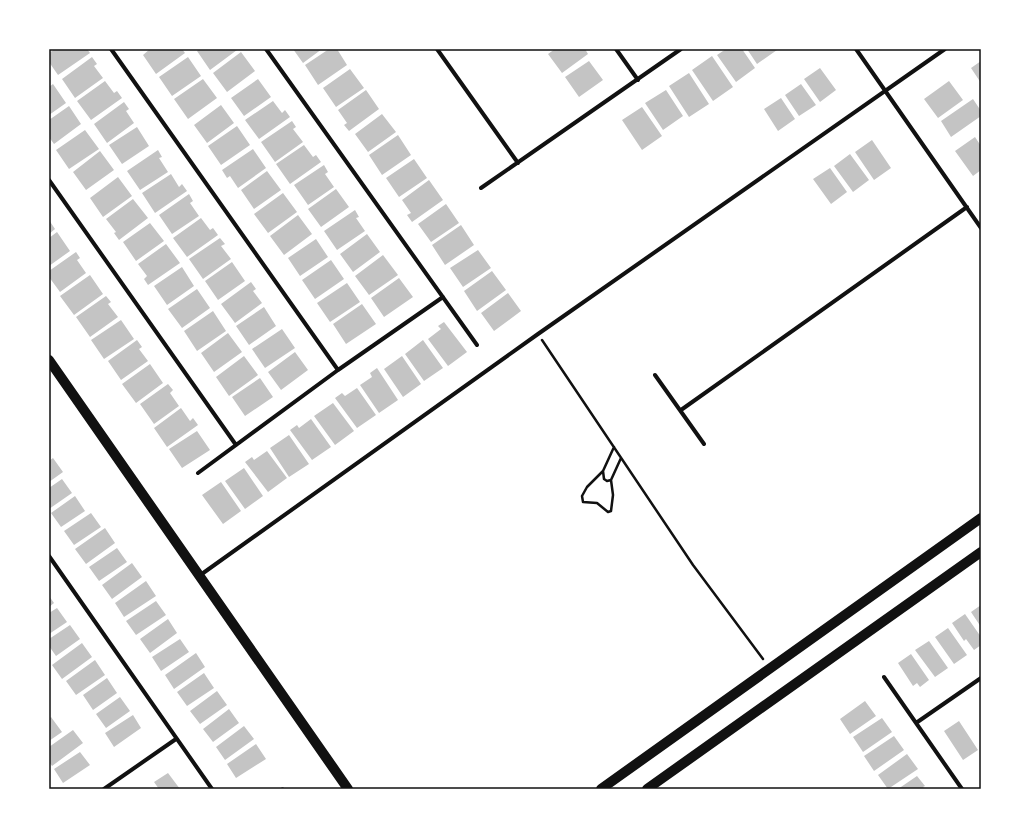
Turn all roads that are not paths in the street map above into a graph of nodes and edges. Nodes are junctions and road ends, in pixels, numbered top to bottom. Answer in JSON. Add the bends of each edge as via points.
{"nodes":[{"id":1,"x":111,"y":49,"type":"edge"},
{"id":2,"x":266,"y":49,"type":"edge"},
{"id":3,"x":436,"y":49,"type":"edge"},
{"id":4,"x":616,"y":49,"type":"edge"},
{"id":5,"x":681,"y":49,"type":"edge"},
{"id":6,"x":856,"y":49,"type":"edge"},
{"id":7,"x":945,"y":49,"type":"edge"},
{"id":8,"x":638,"y":80,"type":"junction"},
{"id":9,"x":886,"y":92,"type":"junction"},
{"id":10,"x":518,"y":163,"type":"junction"},
{"id":11,"x":49,"y":180,"type":"edge"},
{"id":12,"x":482,"y":188,"type":"dead end"},
{"id":13,"x":967,"y":207,"type":"junction"},
{"id":14,"x":981,"y":228,"type":"edge"},
{"id":15,"x":443,"y":297,"type":"junction"},
{"id":16,"x":477,"y":345,"type":"dead end"},
{"id":17,"x":49,"y":360,"type":"edge"},
{"id":18,"x":338,"y":370,"type":"junction"},
{"id":19,"x":655,"y":375,"type":"dead end"},
{"id":20,"x":680,"y":410,"type":"junction"},
{"id":21,"x":704,"y":444,"type":"dead end"},
{"id":22,"x":236,"y":445,"type":"junction"},
{"id":23,"x":198,"y":473,"type":"dead end"},
{"id":24,"x":981,"y":518,"type":"edge"},
{"id":25,"x":981,"y":552,"type":"edge"},
{"id":26,"x":49,"y":556,"type":"edge"},
{"id":27,"x":199,"y":576,"type":"junction"},
{"id":28,"x":884,"y":677,"type":"dead end"},
{"id":29,"x":981,"y":678,"type":"edge"},
{"id":30,"x":916,"y":723,"type":"junction"},
{"id":31,"x":176,"y":739,"type":"junction"},
{"id":32,"x":104,"y":789,"type":"edge"},
{"id":33,"x":212,"y":789,"type":"edge"},
{"id":34,"x":348,"y":789,"type":"edge"},
{"id":35,"x":601,"y":789,"type":"edge"},
{"id":36,"x":647,"y":789,"type":"edge"},
{"id":37,"x":962,"y":789,"type":"edge"}],
"edges":[{"from":1,"to":18,"type":"street"},
{"from":2,"to":15,"type":"street"},
{"from":3,"to":10,"type":"street"},
{"from":4,"to":8,"type":"street"},
{"from":5,"to":8,"type":"street"},
{"from":6,"to":9,"type":"street"},
{"from":7,"to":9,"type":"street"},
{"from":8,"to":10,"type":"street"},
{"from":9,"to":13,"type":"street"},
{"from":9,"to":27,"type":"street","via":[[538,334]]},
{"from":10,"to":12,"type":"street"},
{"from":11,"to":22,"type":"street"},
{"from":13,"to":14,"type":"street"},
{"from":13,"to":20,"type":"street"},
{"from":15,"to":16,"type":"street"},
{"from":15,"to":18,"type":"street"},
{"from":17,"to":27,"type":"main road"},
{"from":18,"to":22,"type":"street"},
{"from":19,"to":20,"type":"street"},
{"from":20,"to":21,"type":"street"},
{"from":22,"to":23,"type":"street"},
{"from":24,"to":35,"type":"main road"},
{"from":25,"to":36,"type":"main road"},
{"from":26,"to":31,"type":"street"},
{"from":27,"to":34,"type":"main road"},
{"from":28,"to":30,"type":"street"},
{"from":29,"to":30,"type":"street"},
{"from":30,"to":37,"type":"street"},
{"from":31,"to":32,"type":"street"},
{"from":31,"to":33,"type":"street"}]}
